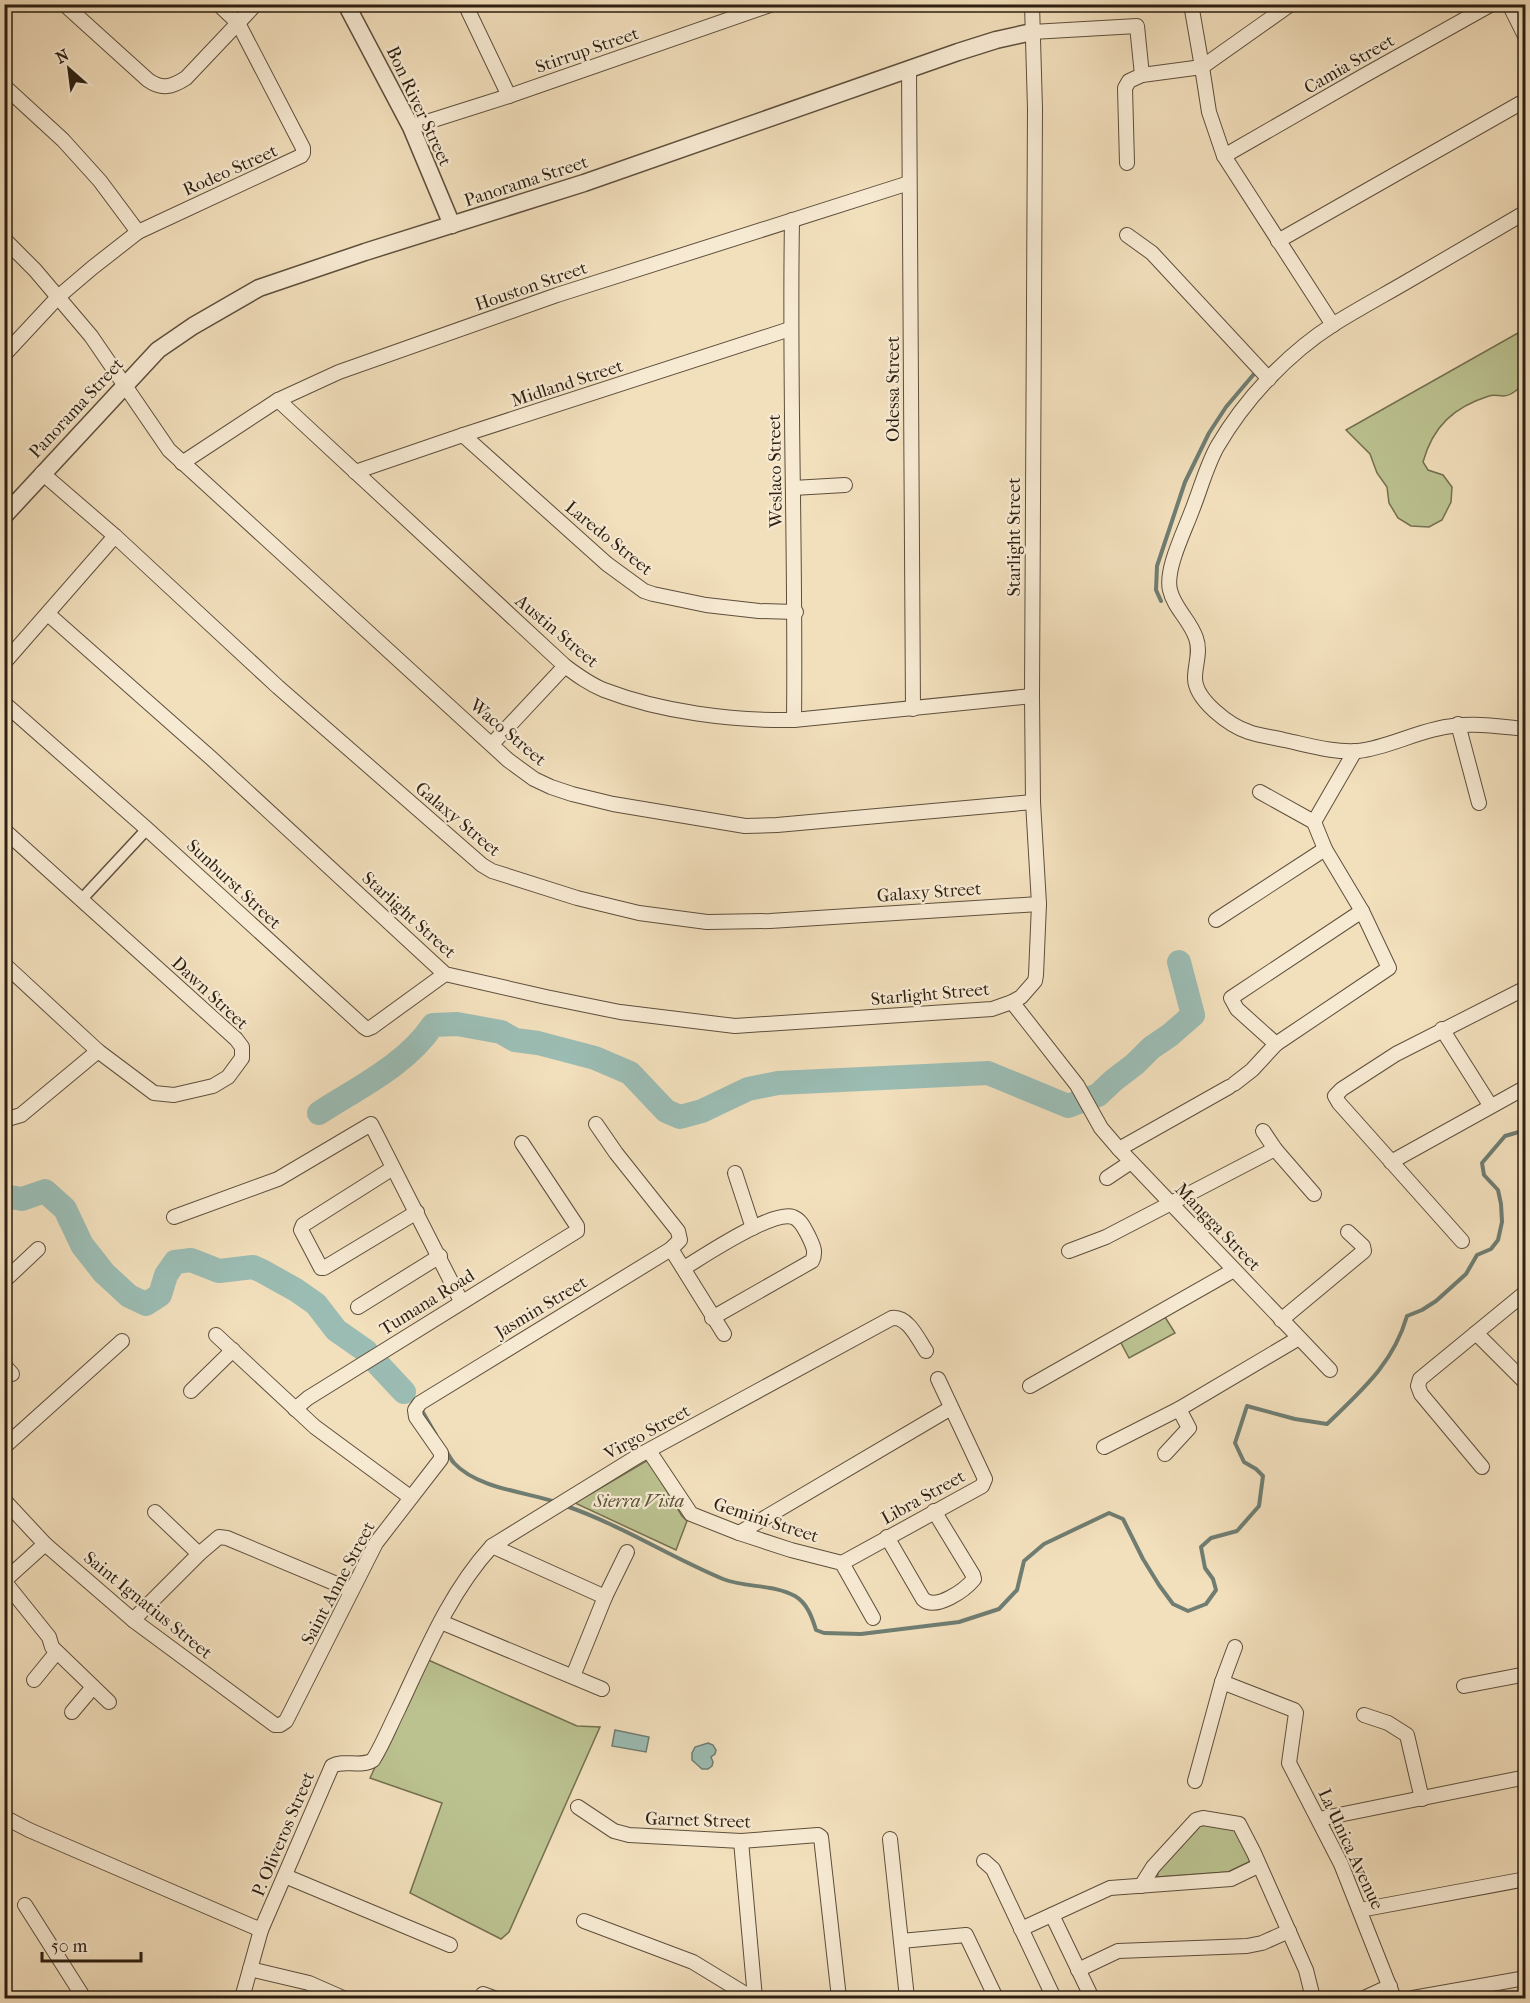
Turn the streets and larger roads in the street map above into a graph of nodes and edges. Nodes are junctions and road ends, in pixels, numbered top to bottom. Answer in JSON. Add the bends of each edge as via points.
{"nodes":[{"id":1,"x":64,"y":4,"type":"edge"},
{"id":2,"x":218,"y":4,"type":"edge"},
{"id":3,"x":256,"y":4,"type":"edge"},
{"id":4,"x":346,"y":4,"type":"edge"},
{"id":5,"x":773,"y":4,"type":"edge"},
{"id":6,"x":1032,"y":4,"type":"edge"},
{"id":7,"x":1191,"y":4,"type":"edge"},
{"id":8,"x":1291,"y":4,"type":"edge"},
{"id":9,"x":1492,"y":4,"type":"edge"},
{"id":10,"x":1509,"y":4,"type":"edge"},
{"id":11,"x":465,"y":5,"type":"edge"},
{"id":12,"x":238,"y":23,"type":"junction"},
{"id":13,"x":1032,"y":32,"type":"junction"},
{"id":14,"x":1526,"y":38,"type":"edge"},
{"id":15,"x":1202,"y":67,"type":"junction"},
{"id":16,"x":909,"y":69,"type":"junction"},
{"id":17,"x":1142,"y":75,"type":"junction"},
{"id":18,"x":4,"y":86,"type":"edge"},
{"id":19,"x":508,"y":96,"type":"junction"},
{"id":20,"x":1526,"y":100,"type":"edge"},
{"id":21,"x":411,"y":127,"type":"junction"},
{"id":22,"x":1224,"y":156,"type":"junction"},
{"id":23,"x":1127,"y":163,"type":"dead end"},
{"id":24,"x":909,"y":183,"type":"junction"},
{"id":25,"x":1526,"y":212,"type":"edge"},
{"id":26,"x":792,"y":220,"type":"junction"},
{"id":27,"x":452,"y":225,"type":"junction"},
{"id":28,"x":138,"y":232,"type":"junction"},
{"id":29,"x":1127,"y":235,"type":"dead end"},
{"id":30,"x":4,"y":239,"type":"edge"},
{"id":31,"x":1278,"y":241,"type":"junction"},
{"id":32,"x":58,"y":297,"type":"junction"},
{"id":33,"x":1333,"y":325,"type":"junction"},
{"id":34,"x":790,"y":329,"type":"junction"},
{"id":35,"x":4,"y":355,"type":"edge"},
{"id":36,"x":1269,"y":379,"type":"junction"},
{"id":37,"x":124,"y":386,"type":"junction"},
{"id":38,"x":278,"y":400,"type":"junction"},
{"id":39,"x":463,"y":435,"type":"junction"},
{"id":40,"x":183,"y":463,"type":"junction"},
{"id":41,"x":356,"y":472,"type":"junction"},
{"id":42,"x":42,"y":473,"type":"junction"},
{"id":43,"x":845,"y":484,"type":"dead end"},
{"id":44,"x":793,"y":488,"type":"junction"},
{"id":45,"x":4,"y":516,"type":"edge"},
{"id":46,"x":115,"y":537,"type":"junction"},
{"id":47,"x":796,"y":612,"type":"junction"},
{"id":48,"x":48,"y":614,"type":"junction"},
{"id":49,"x":4,"y":663,"type":"edge"},
{"id":50,"x":564,"y":666,"type":"junction"},
{"id":51,"x":1032,"y":696,"type":"junction"},
{"id":52,"x":4,"y":704,"type":"edge"},
{"id":53,"x":913,"y":709,"type":"junction"},
{"id":54,"x":794,"y":720,"type":"junction"},
{"id":55,"x":1458,"y":724,"type":"junction"},
{"id":56,"x":1526,"y":729,"type":"edge"},
{"id":57,"x":492,"y":744,"type":"junction"},
{"id":58,"x":1355,"y":751,"type":"junction"},
{"id":59,"x":1260,"y":792,"type":"dead end"},
{"id":60,"x":1033,"y":802,"type":"junction"},
{"id":61,"x":1479,"y":803,"type":"dead end"},
{"id":62,"x":1314,"y":822,"type":"junction"},
{"id":63,"x":147,"y":829,"type":"junction"},
{"id":64,"x":4,"y":830,"type":"edge"},
{"id":65,"x":1324,"y":849,"type":"junction"},
{"id":66,"x":81,"y":900,"type":"junction"},
{"id":67,"x":1039,"y":904,"type":"junction"},
{"id":68,"x":1362,"y":911,"type":"junction"},
{"id":69,"x":1216,"y":920,"type":"dead end"},
{"id":70,"x":4,"y":964,"type":"edge"},
{"id":71,"x":445,"y":974,"type":"junction"},
{"id":72,"x":1526,"y":988,"type":"edge"},
{"id":73,"x":1012,"y":1002,"type":"junction"},
{"id":74,"x":1442,"y":1029,"type":"junction"},
{"id":75,"x":1276,"y":1044,"type":"junction"},
{"id":76,"x":98,"y":1051,"type":"junction"},
{"id":77,"x":1526,"y":1087,"type":"edge"},
{"id":78,"x":1490,"y":1105,"type":"junction"},
{"id":79,"x":4,"y":1120,"type":"edge"},
{"id":80,"x":596,"y":1124,"type":"dead end"},
{"id":81,"x":1263,"y":1131,"type":"dead end"},
{"id":82,"x":522,"y":1143,"type":"dead end"},
{"id":83,"x":1119,"y":1149,"type":"junction"},
{"id":84,"x":1275,"y":1149,"type":"junction"},
{"id":85,"x":1131,"y":1162,"type":"junction"},
{"id":86,"x":1391,"y":1162,"type":"junction"},
{"id":87,"x":393,"y":1168,"type":"junction"},
{"id":88,"x":735,"y":1173,"type":"dead end"},
{"id":89,"x":1107,"y":1178,"type":"dead end"},
{"id":90,"x":1314,"y":1194,"type":"dead end"},
{"id":91,"x":1169,"y":1203,"type":"junction"},
{"id":92,"x":417,"y":1212,"type":"junction"},
{"id":93,"x":174,"y":1217,"type":"dead end"},
{"id":94,"x":753,"y":1228,"type":"junction"},
{"id":95,"x":1348,"y":1232,"type":"dead end"},
{"id":96,"x":1462,"y":1241,"type":"dead end"},
{"id":97,"x":676,"y":1244,"type":"junction"},
{"id":98,"x":38,"y":1249,"type":"dead end"},
{"id":99,"x":1069,"y":1251,"type":"dead end"},
{"id":100,"x":440,"y":1256,"type":"junction"},
{"id":101,"x":684,"y":1268,"type":"junction"},
{"id":102,"x":1234,"y":1270,"type":"junction"},
{"id":103,"x":4,"y":1281,"type":"edge"},
{"id":104,"x":1526,"y":1292,"type":"edge"},
{"id":105,"x":461,"y":1301,"type":"junction"},
{"id":106,"x":358,"y":1307,"type":"dead end"},
{"id":107,"x":712,"y":1317,"type":"junction"},
{"id":108,"x":1281,"y":1320,"type":"junction"},
{"id":109,"x":1476,"y":1333,"type":"junction"},
{"id":110,"x":724,"y":1334,"type":"dead end"},
{"id":111,"x":216,"y":1335,"type":"dead end"},
{"id":112,"x":1299,"y":1338,"type":"junction"},
{"id":113,"x":122,"y":1341,"type":"dead end"},
{"id":114,"x":233,"y":1350,"type":"junction"},
{"id":115,"x":926,"y":1351,"type":"dead end"},
{"id":116,"x":1330,"y":1370,"type":"dead end"},
{"id":117,"x":938,"y":1379,"type":"dead end"},
{"id":118,"x":1526,"y":1383,"type":"edge"},
{"id":119,"x":1030,"y":1386,"type":"dead end"},
{"id":120,"x":191,"y":1391,"type":"dead end"},
{"id":121,"x":418,"y":1406,"type":"joint"},
{"id":122,"x":951,"y":1408,"type":"junction"},
{"id":123,"x":296,"y":1409,"type":"junction"},
{"id":124,"x":1179,"y":1409,"type":"junction"},
{"id":125,"x":4,"y":1447,"type":"edge"},
{"id":126,"x":1104,"y":1447,"type":"dead end"},
{"id":127,"x":648,"y":1451,"type":"junction"},
{"id":128,"x":1165,"y":1454,"type":"dead end"},
{"id":129,"x":1482,"y":1467,"type":"dead end"},
{"id":130,"x":410,"y":1497,"type":"junction"},
{"id":131,"x":4,"y":1500,"type":"edge"},
{"id":132,"x":934,"y":1511,"type":"junction"},
{"id":133,"x":155,"y":1512,"type":"dead end"},
{"id":134,"x":739,"y":1533,"type":"junction"},
{"id":135,"x":887,"y":1537,"type":"junction"},
{"id":136,"x":45,"y":1544,"type":"junction"},
{"id":137,"x":492,"y":1546,"type":"junction"},
{"id":138,"x":627,"y":1552,"type":"dead end"},
{"id":139,"x":199,"y":1554,"type":"junction"},
{"id":140,"x":842,"y":1563,"type":"junction"},
{"id":141,"x":4,"y":1581,"type":"edge"},
{"id":142,"x":351,"y":1590,"type":"junction"},
{"id":143,"x":605,"y":1597,"type":"junction"},
{"id":144,"x":873,"y":1618,"type":"dead end"},
{"id":145,"x":133,"y":1620,"type":"junction"},
{"id":146,"x":441,"y":1622,"type":"junction"},
{"id":147,"x":1235,"y":1647,"type":"dead end"},
{"id":148,"x":56,"y":1653,"type":"junction"},
{"id":149,"x":424,"y":1656,"type":"joint"},
{"id":150,"x":1526,"y":1674,"type":"edge"},
{"id":151,"x":573,"y":1676,"type":"junction"},
{"id":152,"x":34,"y":1680,"type":"dead end"},
{"id":153,"x":1222,"y":1682,"type":"junction"},
{"id":154,"x":1464,"y":1686,"type":"dead end"},
{"id":155,"x":93,"y":1687,"type":"junction"},
{"id":156,"x":602,"y":1689,"type":"dead end"},
{"id":157,"x":109,"y":1702,"type":"dead end"},
{"id":158,"x":72,"y":1712,"type":"dead end"},
{"id":159,"x":1364,"y":1715,"type":"dead end"},
{"id":160,"x":280,"y":1725,"type":"joint"},
{"id":161,"x":1526,"y":1777,"type":"edge"},
{"id":162,"x":1195,"y":1781,"type":"dead end"},
{"id":163,"x":1422,"y":1799,"type":"junction"},
{"id":164,"x":578,"y":1807,"type":"dead end"},
{"id":165,"x":4,"y":1817,"type":"edge"},
{"id":166,"x":1319,"y":1819,"type":"junction"},
{"id":167,"x":890,"y":1839,"type":"dead end"},
{"id":168,"x":741,"y":1841,"type":"junction"},
{"id":169,"x":984,"y":1861,"type":"dead end"},
{"id":170,"x":1258,"y":1866,"type":"junction"},
{"id":171,"x":285,"y":1876,"type":"junction"},
{"id":172,"x":1526,"y":1879,"type":"edge"},
{"id":173,"x":1141,"y":1886,"type":"junction"},
{"id":174,"x":25,"y":1905,"type":"dead end"},
{"id":175,"x":1360,"y":1910,"type":"junction"},
{"id":176,"x":1052,"y":1915,"type":"junction"},
{"id":177,"x":584,"y":1922,"type":"dead end"},
{"id":178,"x":1021,"y":1929,"type":"junction"},
{"id":179,"x":261,"y":1930,"type":"junction"},
{"id":180,"x":1289,"y":1931,"type":"junction"},
{"id":181,"x":901,"y":1941,"type":"junction"},
{"id":182,"x":450,"y":1945,"type":"dead end"},
{"id":183,"x":250,"y":1969,"type":"junction"},
{"id":184,"x":1078,"y":1970,"type":"junction"},
{"id":185,"x":1526,"y":1978,"type":"edge"},
{"id":186,"x":1392,"y":1992,"type":"edge"},
{"id":187,"x":84,"y":1998,"type":"edge"},
{"id":188,"x":242,"y":1998,"type":"edge"},
{"id":189,"x":344,"y":1998,"type":"edge"},
{"id":190,"x":753,"y":1998,"type":"edge"},
{"id":191,"x":839,"y":1998,"type":"edge"},
{"id":192,"x":907,"y":1998,"type":"edge"},
{"id":193,"x":996,"y":1998,"type":"edge"},
{"id":194,"x":1054,"y":1998,"type":"edge"},
{"id":195,"x":1092,"y":1998,"type":"edge"},
{"id":196,"x":1313,"y":1998,"type":"edge"},
{"id":197,"x":1364,"y":1998,"type":"edge"},
{"id":198,"x":1413,"y":1998,"type":"edge"}],
"edges":[{"from":1,"to":12,"type":"street","via":[[156,86],[174,86],[186,78]]},
{"from":2,"to":12,"type":"street","name":"Rodeo Street"},
{"from":3,"to":12,"type":"street"},
{"from":4,"to":21,"type":"street","name":"Bon River Street"},
{"from":5,"to":19,"type":"street","name":"Stirrup Street"},
{"from":6,"to":13,"type":"street","name":"Starlight Street"},
{"from":7,"to":15,"type":"street"},
{"from":8,"to":15,"type":"street"},
{"from":9,"to":22,"type":"street","name":"Camia Street"},
{"from":10,"to":14,"type":"street"},
{"from":11,"to":19,"type":"street"},
{"from":12,"to":28,"type":"street","name":"Rodeo Street","via":[[303,153],[298,159]]},
{"from":13,"to":16,"type":"street","name":"Panorama Street"},
{"from":13,"to":17,"type":"street","name":"Panorama Street","via":[[1137,26]]},
{"from":13,"to":51,"type":"street","name":"Starlight Street"},
{"from":15,"to":17,"type":"street"},
{"from":15,"to":22,"type":"street","via":[[1209,112]]},
{"from":16,"to":24,"type":"street","name":"Odessa Street"},
{"from":16,"to":27,"type":"street","name":"Panorama Street"},
{"from":17,"to":23,"type":"street","via":[[1129,81],[1125,88]]},
{"from":18,"to":28,"type":"street","via":[[63,140]]},
{"from":19,"to":21,"type":"street","name":"Stirrup Street"},
{"from":20,"to":31,"type":"street"},
{"from":21,"to":27,"type":"street","name":"Bon River Street"},
{"from":22,"to":31,"type":"street"},
{"from":24,"to":26,"type":"street","name":"Houston Street"},
{"from":24,"to":53,"type":"street","name":"Odessa Street"},
{"from":25,"to":33,"type":"street"},
{"from":26,"to":34,"type":"street","name":"Weslaco Street"},
{"from":26,"to":38,"type":"street","name":"Houston Street","via":[[557,295],[339,372]]},
{"from":27,"to":37,"type":"street","name":"Panorama Street","via":[[259,288],[158,350]]},
{"from":28,"to":32,"type":"street","name":"Rodeo Street"},
{"from":29,"to":36,"type":"street","via":[[1152,253]]},
{"from":30,"to":32,"type":"street","name":"Waco Street"},
{"from":31,"to":33,"type":"street"},
{"from":32,"to":35,"type":"street","name":"Rodeo Street"},
{"from":32,"to":37,"type":"street","name":"Waco Street","via":[[91,336]]},
{"from":33,"to":36,"type":"street"},
{"from":34,"to":39,"type":"street","name":"Midland Street"},
{"from":34,"to":44,"type":"street","name":"Weslaco Street"},
{"from":36,"to":58,"type":"street","via":[[1241,411],[1216,449],[1170,573],[1170,589],[1196,637],[1199,692],[1217,713],[1249,732]]},
{"from":37,"to":40,"type":"street","name":"Waco Street","via":[[169,450]]},
{"from":37,"to":42,"type":"street","name":"Panorama Street"},
{"from":38,"to":40,"type":"street","name":"Houston Street"},
{"from":38,"to":41,"type":"street","name":"Austin Street"},
{"from":39,"to":41,"type":"street","name":"Midland Street"},
{"from":39,"to":47,"type":"street","name":"Laredo Street","via":[[607,564],[644,591],[706,605]]},
{"from":40,"to":57,"type":"street","name":"Waco Street"},
{"from":41,"to":50,"type":"street","name":"Austin Street"},
{"from":42,"to":45,"type":"street","name":"Panorama Street"},
{"from":42,"to":46,"type":"street","name":"Galaxy Street"},
{"from":43,"to":44,"type":"street"},
{"from":44,"to":47,"type":"street","name":"Weslaco Street"},
{"from":46,"to":48,"type":"street"},
{"from":46,"to":67,"type":"street","name":"Galaxy Street","via":[[278,687],[492,871],[577,898],[707,922]]},
{"from":47,"to":54,"type":"street","name":"Weslaco Street"},
{"from":48,"to":49,"type":"street"},
{"from":48,"to":71,"type":"street","name":"Starlight Street"},
{"from":50,"to":54,"type":"street","name":"Austin Street","via":[[603,690],[652,704],[726,717]]},
{"from":50,"to":57,"type":"street"},
{"from":51,"to":53,"type":"street","name":"Austin Street"},
{"from":51,"to":60,"type":"street","name":"Starlight Street"},
{"from":52,"to":63,"type":"street","name":"Sunburst Street"},
{"from":53,"to":54,"type":"street","name":"Austin Street"},
{"from":55,"to":56,"type":"street"},
{"from":55,"to":58,"type":"street"},
{"from":55,"to":61,"type":"street"},
{"from":57,"to":60,"type":"street","name":"Waco Street","via":[[520,770],[551,787],[613,804],[745,826]]},
{"from":58,"to":62,"type":"street"},
{"from":59,"to":62,"type":"street"},
{"from":60,"to":67,"type":"street","name":"Starlight Street"},
{"from":62,"to":65,"type":"street"},
{"from":63,"to":66,"type":"street"},
{"from":63,"to":71,"type":"street","name":"Sunburst Street","via":[[367,1029]]},
{"from":64,"to":66,"type":"street","name":"Dawn Street"},
{"from":65,"to":68,"type":"street"},
{"from":65,"to":69,"type":"street"},
{"from":66,"to":76,"type":"street","name":"Dawn Street","via":[[236,1039],[243,1052],[232,1072],[213,1086],[174,1095],[154,1093]]},
{"from":67,"to":73,"type":"street","name":"Starlight Street","via":[[1035,981]]},
{"from":68,"to":75,"type":"street","via":[[1388,970]]},
{"from":68,"to":75,"type":"street","via":[[1231,998],[1237,1009]]},
{"from":70,"to":76,"type":"street","name":"Dawn Street"},
{"from":71,"to":73,"type":"street","name":"Starlight Street","via":[[620,1012],[735,1026],[992,1009]]},
{"from":72,"to":74,"type":"street"},
{"from":73,"to":83,"type":"street","name":"Mangga Street","via":[[1077,1085],[1101,1128]]},
{"from":74,"to":78,"type":"street"},
{"from":74,"to":86,"type":"street","via":[[1396,1054],[1335,1096]]},
{"from":75,"to":83,"type":"street","via":[[1232,1085]]},
{"from":76,"to":79,"type":"street","via":[[21,1115]]},
{"from":77,"to":78,"type":"street"},
{"from":78,"to":86,"type":"street"},
{"from":80,"to":97,"type":"street","via":[[678,1231]]},
{"from":81,"to":84,"type":"street"},
{"from":82,"to":105,"type":"street","name":"Tumana Road","via":[[578,1228]]},
{"from":83,"to":85,"type":"street","name":"Mangga Street"},
{"from":84,"to":90,"type":"street"},
{"from":84,"to":91,"type":"street"},
{"from":85,"to":89,"type":"street"},
{"from":85,"to":91,"type":"street","name":"Mangga Street"},
{"from":86,"to":96,"type":"street"},
{"from":87,"to":92,"type":"street"},
{"from":87,"to":92,"type":"street","via":[[303,1225],[301,1230],[321,1268]]},
{"from":87,"to":93,"type":"street","via":[[371,1124],[278,1179]]},
{"from":88,"to":94,"type":"street"},
{"from":91,"to":99,"type":"street","via":[[1106,1237]]},
{"from":91,"to":102,"type":"street","name":"Mangga Street"},
{"from":92,"to":100,"type":"street"},
{"from":94,"to":101,"type":"street"},
{"from":94,"to":107,"type":"street","via":[[777,1218],[792,1217],[801,1223],[814,1246],[814,1258]]},
{"from":95,"to":108,"type":"street","via":[[1364,1251]]},
{"from":97,"to":101,"type":"street"},
{"from":97,"to":121,"type":"street","name":"Jasmin Street"},
{"from":98,"to":103,"type":"street"},
{"from":100,"to":105,"type":"street"},
{"from":100,"to":106,"type":"street"},
{"from":101,"to":107,"type":"street"},
{"from":102,"to":108,"type":"street","name":"Mangga Street"},
{"from":102,"to":119,"type":"street"},
{"from":104,"to":109,"type":"street"},
{"from":105,"to":123,"type":"street","name":"Tumana Road"},
{"from":107,"to":110,"type":"street"},
{"from":108,"to":112,"type":"street","name":"Mangga Street"},
{"from":109,"to":118,"type":"street"},
{"from":109,"to":129,"type":"street","via":[[1420,1379],[1418,1386]]},
{"from":111,"to":114,"type":"street"},
{"from":112,"to":116,"type":"street","name":"Mangga Street"},
{"from":112,"to":124,"type":"street"},
{"from":113,"to":125,"type":"street"},
{"from":114,"to":120,"type":"street"},
{"from":114,"to":123,"type":"street"},
{"from":115,"to":127,"type":"street","name":"Virgo Street","via":[[901,1318],[892,1318]]},
{"from":117,"to":122,"type":"street","name":"Libra Street"},
{"from":121,"to":130,"type":"street","name":"Saint Anne Street","via":[[416,1417],[442,1457]]},
{"from":122,"to":132,"type":"street","name":"Libra Street","via":[[985,1482]]},
{"from":122,"to":134,"type":"street"},
{"from":123,"to":130,"type":"street"},
{"from":124,"to":126,"type":"street"},
{"from":124,"to":128,"type":"street","via":[[1189,1428]]},
{"from":127,"to":134,"type":"street","name":"Gemini Street","via":[[688,1512]]},
{"from":127,"to":137,"type":"street","name":"Virgo Street"},
{"from":130,"to":142,"type":"street","name":"Saint Anne Street","via":[[376,1543]]},
{"from":131,"to":136,"type":"street","name":"Saint Ignatius Street"},
{"from":132,"to":135,"type":"street","name":"Libra Street"},
{"from":132,"to":135,"type":"street","via":[[974,1579],[940,1604],[926,1602]]},
{"from":133,"to":139,"type":"street"},
{"from":134,"to":140,"type":"street","name":"Gemini Street"},
{"from":135,"to":140,"type":"street","name":"Libra Street"},
{"from":136,"to":141,"type":"street"},
{"from":136,"to":145,"type":"street","name":"Saint Ignatius Street"},
{"from":137,"to":143,"type":"street"},
{"from":137,"to":146,"type":"street","name":"Virgo Street","via":[[463,1582]]},
{"from":138,"to":143,"type":"street"},
{"from":139,"to":142,"type":"street","via":[[217,1538],[227,1538]]},
{"from":139,"to":145,"type":"street"},
{"from":140,"to":144,"type":"street"},
{"from":141,"to":148,"type":"street","via":[[49,1637]]},
{"from":142,"to":160,"type":"street","name":"Saint Anne Street","via":[[286,1721]]},
{"from":143,"to":151,"type":"street"},
{"from":145,"to":160,"type":"street","name":"Saint Ignatius Street"},
{"from":146,"to":149,"type":"street","name":"Virgo Street"},
{"from":146,"to":151,"type":"street"},
{"from":147,"to":153,"type":"street"},
{"from":148,"to":152,"type":"street"},
{"from":148,"to":155,"type":"street"},
{"from":149,"to":171,"type":"street","name":"P. Oliveros Street","via":[[373,1760],[332,1766]]},
{"from":150,"to":154,"type":"street"},
{"from":151,"to":156,"type":"street"},
{"from":153,"to":162,"type":"street"},
{"from":153,"to":166,"type":"street","name":"La Unica Avenue","via":[[1292,1708],[1296,1713],[1289,1763]]},
{"from":155,"to":157,"type":"street"},
{"from":155,"to":158,"type":"street"},
{"from":159,"to":163,"type":"street","via":[[1407,1735]]},
{"from":161,"to":163,"type":"street"},
{"from":163,"to":166,"type":"street"},
{"from":164,"to":168,"type":"street","name":"Garnet Street","via":[[614,1831],[628,1835]]},
{"from":165,"to":179,"type":"street"},
{"from":166,"to":175,"type":"street","name":"La Unica Avenue"},
{"from":167,"to":181,"type":"street"},
{"from":168,"to":190,"type":"street"},
{"from":168,"to":191,"type":"street","name":"Garnet Street","via":[[818,1835],[822,1840]]},
{"from":169,"to":178,"type":"street","via":[[993,1869]]},
{"from":170,"to":173,"type":"street","via":[[1231,1879]]},
{"from":170,"to":173,"type":"street","via":[[1239,1824],[1203,1818],[1196,1820],[1153,1867]]},
{"from":170,"to":180,"type":"street"},
{"from":171,"to":179,"type":"street","name":"P. Oliveros Street"},
{"from":171,"to":182,"type":"street"},
{"from":172,"to":175,"type":"street"},
{"from":173,"to":176,"type":"street","via":[[1110,1888]]},
{"from":174,"to":187,"type":"street"},
{"from":175,"to":186,"type":"street","name":"La Unica Avenue"},
{"from":176,"to":178,"type":"street"},
{"from":176,"to":184,"type":"street"},
{"from":177,"to":190,"type":"street","via":[[693,1962]]},
{"from":178,"to":194,"type":"street"},
{"from":179,"to":183,"type":"street","name":"P. Oliveros Street"},
{"from":180,"to":184,"type":"street","via":[[1247,1946],[1118,1951]]},
{"from":180,"to":196,"type":"street"},
{"from":181,"to":192,"type":"street"},
{"from":181,"to":193,"type":"street","via":[[966,1935]]},
{"from":183,"to":188,"type":"street","name":"P. Oliveros Street"},
{"from":183,"to":189,"type":"street","via":[[309,1983]]},
{"from":184,"to":195,"type":"street"},
{"from":185,"to":198,"type":"street"},
{"from":186,"to":197,"type":"street"}]}
